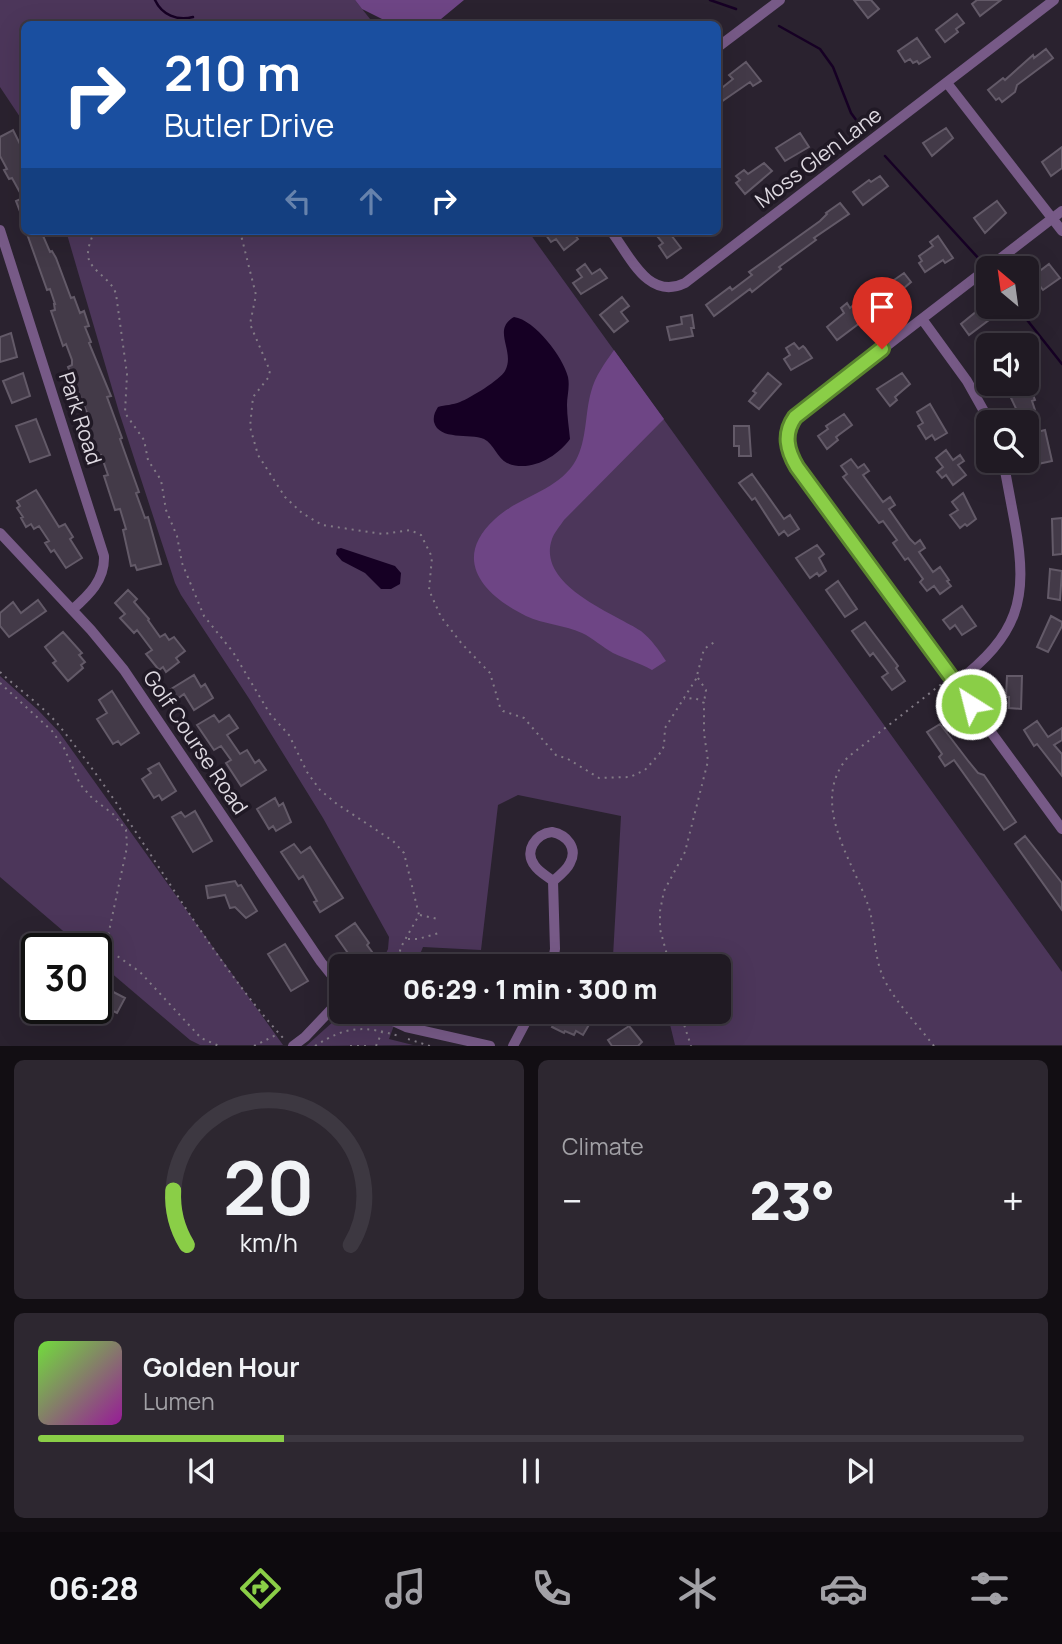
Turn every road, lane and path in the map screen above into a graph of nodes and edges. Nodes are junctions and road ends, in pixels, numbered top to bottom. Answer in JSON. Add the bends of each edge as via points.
{"nodes":[{"id":1,"x":779,"y":0,"type":"edge"},
{"id":2,"x":1055,"y":0,"type":"edge"},
{"id":3,"x":721,"y":45,"type":"edge"},
{"id":4,"x":947,"y":83,"type":"junction"},
{"id":5,"x":1062,"y":211,"type":"edge"},
{"id":6,"x":1052,"y":218,"type":"junction"},
{"id":7,"x":0,"y":230,"type":"edge"},
{"id":8,"x":1062,"y":230,"type":"edge"},
{"id":9,"x":93,"y":235,"type":"edge"},
{"id":10,"x":241,"y":235,"type":"edge"},
{"id":11,"x":614,"y":235,"type":"edge"},
{"id":12,"x":922,"y":319,"type":"junction"},
{"id":13,"x":983,"y":410,"type":"edge"},
{"id":14,"x":1005,"y":473,"type":"edge"},
{"id":15,"x":0,"y":533,"type":"edge"},
{"id":16,"x":72,"y":610,"type":"junction"},
{"id":17,"x":716,"y":641,"type":"dead end"},
{"id":18,"x":0,"y":672,"type":"edge"},
{"id":19,"x":696,"y":677,"type":"junction"},
{"id":20,"x":950,"y":682,"type":"junction"},
{"id":21,"x":0,"y":683,"type":"edge"},
{"id":22,"x":683,"y":699,"type":"junction"},
{"id":23,"x":704,"y":703,"type":"junction"},
{"id":24,"x":1062,"y":828,"type":"edge"},
{"id":25,"x":553,"y":881,"type":"junction"},
{"id":26,"x":419,"y":915,"type":"junction"},
{"id":27,"x":438,"y":919,"type":"dead end"},
{"id":28,"x":439,"y":933,"type":"dead end"},
{"id":29,"x":407,"y":938,"type":"junction"},
{"id":30,"x":398,"y":954,"type":"edge"},
{"id":31,"x":554,"y":954,"type":"edge"},
{"id":32,"x":667,"y":954,"type":"edge"},
{"id":33,"x":329,"y":972,"type":"edge"},
{"id":34,"x":329,"y":1012,"type":"edge"},
{"id":35,"x":399,"y":1024,"type":"edge"},
{"id":36,"x":524,"y":1024,"type":"edge"},
{"id":37,"x":684,"y":1024,"type":"edge"},
{"id":38,"x":383,"y":1027,"type":"dead end"},
{"id":39,"x":382,"y":1031,"type":"junction"},
{"id":40,"x":279,"y":1034,"type":"junction"},
{"id":41,"x":219,"y":1045,"type":"edge"},
{"id":42,"x":254,"y":1045,"type":"edge"},
{"id":43,"x":291,"y":1045,"type":"edge"},
{"id":44,"x":316,"y":1045,"type":"edge"},
{"id":45,"x":350,"y":1045,"type":"edge"},
{"id":46,"x":368,"y":1045,"type":"edge"},
{"id":47,"x":376,"y":1045,"type":"edge"},
{"id":48,"x":430,"y":1045,"type":"edge"},
{"id":49,"x":490,"y":1045,"type":"edge"},
{"id":50,"x":513,"y":1045,"type":"edge"},
{"id":51,"x":691,"y":1045,"type":"edge"},
{"id":52,"x":934,"y":1045,"type":"edge"}],
"edges":[{"from":1,"to":3,"type":"street"},
{"from":2,"to":4,"type":"street","name":"Moss Glen Lane"},
{"from":4,"to":6,"type":"street"},
{"from":4,"to":11,"type":"street","name":"Moss Glen Lane","via":[[681,285],[653,285]]},
{"from":5,"to":6,"type":"street"},
{"from":6,"to":8,"type":"street"},
{"from":6,"to":12,"type":"street"},
{"from":7,"to":16,"type":"street","name":"Park Road","via":[[103,556],[100,579]]},
{"from":9,"to":26,"type":"path","via":[[89,261],[111,282],[116,295],[127,373],[125,413],[144,440],[148,460],[160,480],[182,563],[204,617],[233,652],[270,715],[289,734],[320,790],[404,853]]},
{"from":10,"to":22,"type":"path","via":[[256,295],[250,324],[270,370],[253,397],[250,427],[258,455],[290,502],[310,519],[330,526],[383,534],[410,530],[421,535],[432,557],[431,596],[448,628],[490,673],[500,707],[524,718],[552,752],[594,776],[630,777],[649,768],[664,746],[665,728]]},
{"from":12,"to":13,"type":"street"},
{"from":12,"to":20,"type":"street","via":[[795,417],[787,444],[797,467]]},
{"from":14,"to":20,"type":"street","via":[[1020,560],[1017,605],[999,642],[981,663]]},
{"from":15,"to":16,"type":"street","name":"Golf Course Road"},
{"from":16,"to":33,"type":"street","name":"Golf Course Road","via":[[141,695]]},
{"from":17,"to":19,"type":"path","via":[[704,649]]},
{"from":18,"to":40,"type":"path","via":[[55,721]]},
{"from":19,"to":22,"type":"path"},
{"from":19,"to":23,"type":"path","via":[[706,690]]},
{"from":20,"to":24,"type":"street"},
{"from":20,"to":52,"type":"path","via":[[848,757],[838,771],[833,793],[839,838],[869,907],[885,980]]},
{"from":21,"to":41,"type":"path","via":[[52,731],[80,784],[126,830],[127,847],[108,936],[110,951],[140,972],[201,1038]]},
{"from":22,"to":23,"type":"path"},
{"from":23,"to":32,"type":"path","via":[[708,761],[685,852],[664,891],[660,911]]},
{"from":25,"to":25,"type":"street","via":[[569,866],[573,853],[568,840],[552,832],[539,836],[530,852],[533,864]]},
{"from":25,"to":31,"type":"street"},
{"from":26,"to":27,"type":"path"},
{"from":26,"to":29,"type":"path"},
{"from":28,"to":29,"type":"path"},
{"from":29,"to":30,"type":"path"},
{"from":34,"to":43,"type":"street"},
{"from":35,"to":49,"type":"street"},
{"from":36,"to":50,"type":"street"},
{"from":37,"to":51,"type":"path"},
{"from":38,"to":39,"type":"path"},
{"from":39,"to":44,"type":"path","via":[[358,1028]]},
{"from":39,"to":47,"type":"path"},
{"from":39,"to":48,"type":"path"},
{"from":40,"to":42,"type":"path"},
{"from":40,"to":43,"type":"path"},
{"from":45,"to":46,"type":"path"}]}
